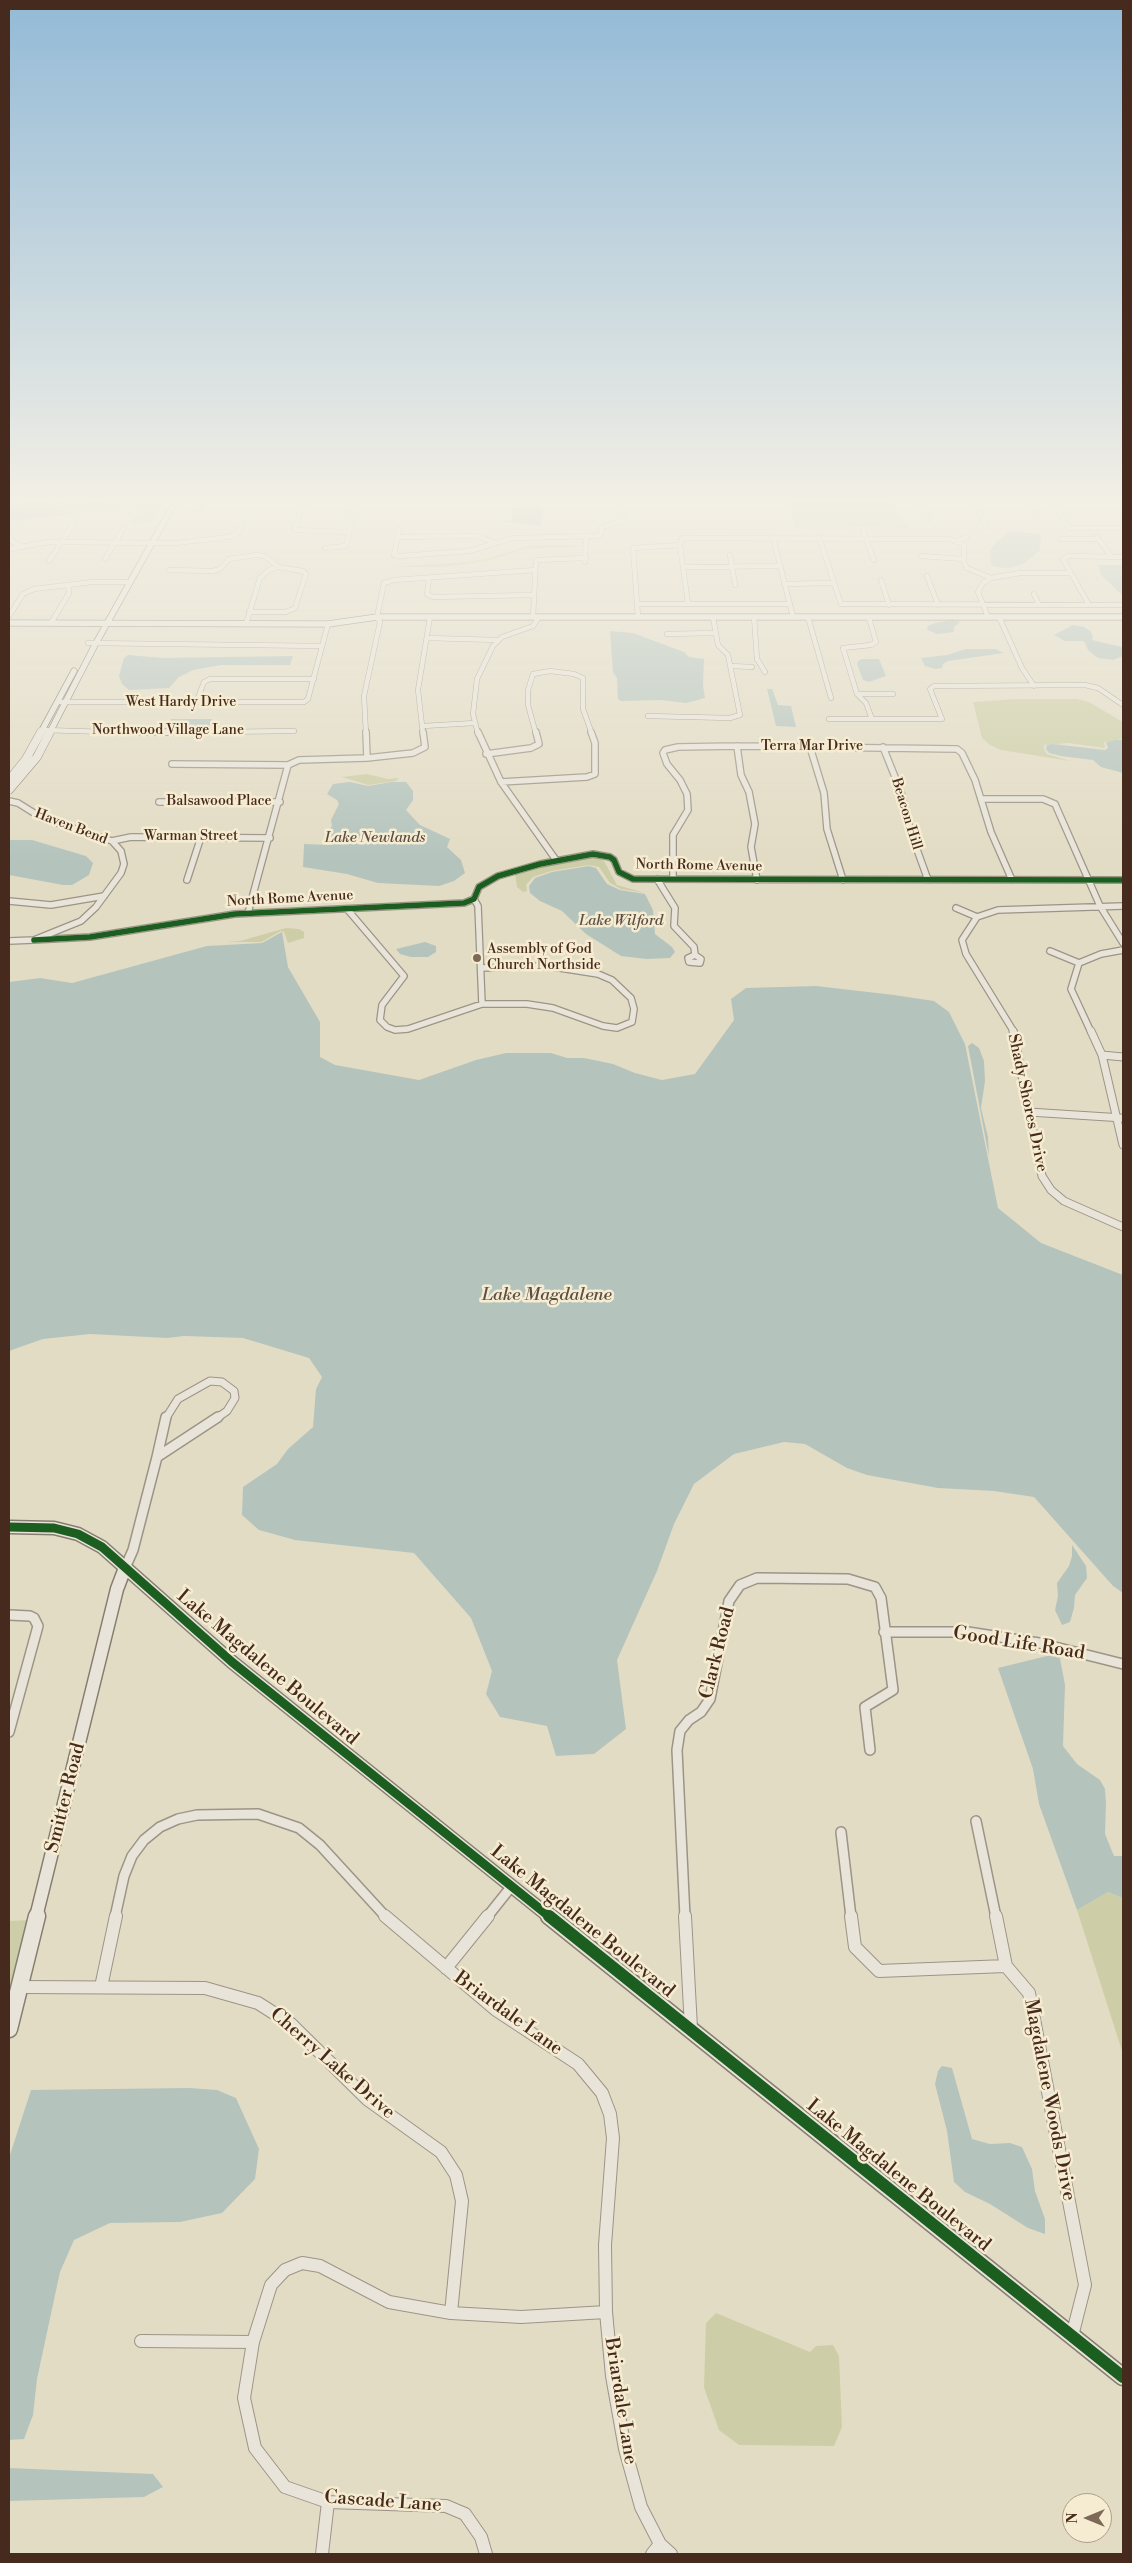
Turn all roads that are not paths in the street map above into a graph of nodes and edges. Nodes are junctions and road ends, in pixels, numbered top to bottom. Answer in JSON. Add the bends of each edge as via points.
{"nodes":[{"id":1,"x":345,"y":622,"type":"edge"},
{"id":2,"x":380,"y":622,"type":"edge"},
{"id":3,"x":429,"y":622,"type":"edge"},
{"id":4,"x":534,"y":622,"type":"edge"},
{"id":5,"x":714,"y":622,"type":"edge"},
{"id":6,"x":754,"y":622,"type":"edge"},
{"id":7,"x":809,"y":622,"type":"edge"},
{"id":8,"x":870,"y":622,"type":"edge"},
{"id":9,"x":1001,"y":622,"type":"edge"},
{"id":10,"x":9,"y":623,"type":"edge"},
{"id":11,"x":51,"y":623,"type":"joint"},
{"id":12,"x":100,"y":623,"type":"junction"},
{"id":13,"x":108,"y":623,"type":"junction"},
{"id":14,"x":246,"y":624,"type":"joint"},
{"id":15,"x":328,"y":624,"type":"junction"},
{"id":16,"x":667,"y":634,"type":"dead end"},
{"id":17,"x":715,"y":634,"type":"junction"},
{"id":18,"x":427,"y":638,"type":"junction"},
{"id":19,"x":498,"y":640,"type":"junction"},
{"id":20,"x":88,"y":643,"type":"junction"},
{"id":21,"x":96,"y":643,"type":"junction"},
{"id":22,"x":322,"y":646,"type":"junction"},
{"id":23,"x":731,"y":666,"type":"junction"},
{"id":24,"x":752,"y":667,"type":"dead end"},
{"id":25,"x":765,"y":672,"type":"dead end"},
{"id":26,"x":71,"y":675,"type":"junction"},
{"id":27,"x":79,"y":675,"type":"junction"},
{"id":28,"x":314,"y":679,"type":"junction"},
{"id":29,"x":1034,"y":686,"type":"junction"},
{"id":30,"x":857,"y":694,"type":"junction"},
{"id":31,"x":893,"y":694,"type":"dead end"},
{"id":32,"x":832,"y":698,"type":"dead end"},
{"id":33,"x":57,"y":702,"type":"junction"},
{"id":34,"x":65,"y":702,"type":"junction"},
{"id":35,"x":196,"y":703,"type":"junction"},
{"id":36,"x":1123,"y":705,"type":"edge"},
{"id":37,"x":648,"y":716,"type":"dead end"},
{"id":38,"x":829,"y":719,"type":"dead end"},
{"id":39,"x":872,"y":719,"type":"junction"},
{"id":40,"x":475,"y":723,"type":"junction"},
{"id":41,"x":423,"y":726,"type":"junction"},
{"id":42,"x":42,"y":730,"type":"junction"},
{"id":43,"x":50,"y":730,"type":"junction"},
{"id":44,"x":294,"y":731,"type":"dead end"},
{"id":45,"x":737,"y":746,"type":"junction"},
{"id":46,"x":810,"y":747,"type":"junction"},
{"id":47,"x":884,"y":747,"type":"junction"},
{"id":48,"x":30,"y":753,"type":"junction"},
{"id":49,"x":39,"y":753,"type":"junction"},
{"id":50,"x":486,"y":754,"type":"junction"},
{"id":51,"x":367,"y":758,"type":"junction"},
{"id":52,"x":172,"y":764,"type":"dead end"},
{"id":53,"x":288,"y":765,"type":"junction"},
{"id":54,"x":9,"y":780,"type":"edge"},
{"id":55,"x":502,"y":782,"type":"junction"},
{"id":56,"x":9,"y":790,"type":"edge"},
{"id":57,"x":983,"y":799,"type":"junction"},
{"id":58,"x":9,"y":801,"type":"edge"},
{"id":59,"x":159,"y":802,"type":"dead end"},
{"id":60,"x":280,"y":802,"type":"junction"},
{"id":61,"x":201,"y":837,"type":"junction"},
{"id":62,"x":270,"y":838,"type":"junction"},
{"id":63,"x":112,"y":841,"type":"junction"},
{"id":64,"x":556,"y":860,"type":"junction"},
{"id":65,"x":657,"y":879,"type":"junction"},
{"id":66,"x":673,"y":879,"type":"junction"},
{"id":67,"x":187,"y":880,"type":"dead end"},
{"id":68,"x":757,"y":880,"type":"junction"},
{"id":69,"x":843,"y":880,"type":"junction"},
{"id":70,"x":928,"y":880,"type":"junction"},
{"id":71,"x":1012,"y":880,"type":"junction"},
{"id":72,"x":1089,"y":880,"type":"junction"},
{"id":73,"x":1123,"y":880,"type":"edge"},
{"id":74,"x":104,"y":896,"type":"junction"},
{"id":75,"x":474,"y":899,"type":"junction"},
{"id":76,"x":9,"y":901,"type":"edge"},
{"id":77,"x":1100,"y":906,"type":"junction"},
{"id":78,"x":1123,"y":906,"type":"edge"},
{"id":79,"x":347,"y":908,"type":"junction"},
{"id":80,"x":956,"y":908,"type":"dead end"},
{"id":81,"x":248,"y":913,"type":"junction"},
{"id":82,"x":977,"y":917,"type":"junction"},
{"id":83,"x":61,"y":931,"type":"junction"},
{"id":84,"x":66,"y":938,"type":"junction"},
{"id":85,"x":34,"y":940,"type":"junction"},
{"id":86,"x":9,"y":941,"type":"edge"},
{"id":87,"x":1123,"y":944,"type":"edge"},
{"id":88,"x":1123,"y":950,"type":"edge"},
{"id":89,"x":1050,"y":951,"type":"dead end"},
{"id":90,"x":695,"y":955,"type":"dead end"},
{"id":91,"x":1079,"y":963,"type":"junction"},
{"id":92,"x":480,"y":968,"type":"junction"},
{"id":93,"x":482,"y":1004,"type":"junction"},
{"id":94,"x":1102,"y":1055,"type":"junction"},
{"id":95,"x":1123,"y":1057,"type":"edge"},
{"id":96,"x":1029,"y":1112,"type":"junction"},
{"id":97,"x":1120,"y":1118,"type":"edge"},
{"id":98,"x":1123,"y":1145,"type":"edge"},
{"id":99,"x":1123,"y":1227,"type":"edge"},
{"id":100,"x":157,"y":1457,"type":"junction"},
{"id":101,"x":9,"y":1526,"type":"edge"},
{"id":102,"x":125,"y":1568,"type":"junction"},
{"id":103,"x":9,"y":1615,"type":"edge"},
{"id":104,"x":884,"y":1632,"type":"junction"},
{"id":105,"x":1123,"y":1664,"type":"edge"},
{"id":106,"x":12,"y":1711,"type":"edge"},
{"id":107,"x":9,"y":1732,"type":"edge"},
{"id":108,"x":870,"y":1750,"type":"dead end"},
{"id":109,"x":976,"y":1822,"type":"dead end"},
{"id":110,"x":840,"y":1832,"type":"dead end"},
{"id":111,"x":511,"y":1887,"type":"junction"},
{"id":112,"x":1006,"y":1966,"type":"junction"},
{"id":113,"x":446,"y":1968,"type":"junction"},
{"id":114,"x":19,"y":1987,"type":"junction"},
{"id":115,"x":101,"y":1987,"type":"junction"},
{"id":116,"x":9,"y":2029,"type":"edge"},
{"id":117,"x":691,"y":2031,"type":"junction"},
{"id":118,"x":606,"y":2312,"type":"junction"},
{"id":119,"x":451,"y":2313,"type":"junction"},
{"id":120,"x":1072,"y":2336,"type":"junction"},
{"id":121,"x":141,"y":2341,"type":"dead end"},
{"id":122,"x":253,"y":2342,"type":"junction"},
{"id":123,"x":1123,"y":2377,"type":"edge"},
{"id":124,"x":328,"y":2502,"type":"junction"},
{"id":125,"x":656,"y":2549,"type":"edge"},
{"id":126,"x":322,"y":2554,"type":"edge"},
{"id":127,"x":486,"y":2554,"type":"edge"},
{"id":128,"x":672,"y":2554,"type":"edge"}],
"edges":[{"from":1,"to":15,"type":"street"},
{"from":2,"to":51,"type":"street","via":[[364,696]]},
{"from":3,"to":18,"type":"street"},
{"from":4,"to":19,"type":"street","via":[[533,626]]},
{"from":5,"to":17,"type":"street"},
{"from":6,"to":25,"type":"street","via":[[757,659]]},
{"from":7,"to":32,"type":"street"},
{"from":8,"to":30,"type":"street","via":[[876,642],[843,648]]},
{"from":9,"to":29,"type":"street"},
{"from":10,"to":11,"type":"street"},
{"from":11,"to":12,"type":"street"},
{"from":12,"to":13,"type":"street"},
{"from":12,"to":20,"type":"street"},
{"from":13,"to":14,"type":"street"},
{"from":13,"to":21,"type":"street"},
{"from":14,"to":15,"type":"street"},
{"from":15,"to":22,"type":"street"},
{"from":16,"to":17,"type":"street"},
{"from":17,"to":23,"type":"street"},
{"from":18,"to":19,"type":"street"},
{"from":18,"to":41,"type":"street","via":[[418,690]]},
{"from":19,"to":40,"type":"street","via":[[477,679],[473,707]]},
{"from":20,"to":21,"type":"street"},
{"from":20,"to":26,"type":"street"},
{"from":21,"to":22,"type":"street"},
{"from":21,"to":27,"type":"street"},
{"from":22,"to":28,"type":"street"},
{"from":23,"to":24,"type":"street"},
{"from":23,"to":37,"type":"street","via":[[740,715],[737,717]]},
{"from":26,"to":27,"type":"street"},
{"from":26,"to":33,"type":"street"},
{"from":27,"to":34,"type":"street"},
{"from":28,"to":35,"type":"street","via":[[210,679],[204,682]]},
{"from":28,"to":35,"type":"street","name":"West Hardy Drive","via":[[304,702]]},
{"from":29,"to":36,"type":"street","via":[[1098,688]]},
{"from":29,"to":39,"type":"street","via":[[931,686],[942,719]]},
{"from":30,"to":31,"type":"street"},
{"from":30,"to":39,"type":"street","via":[[866,702]]},
{"from":33,"to":34,"type":"street","name":"West Hardy Drive"},
{"from":33,"to":42,"type":"street"},
{"from":34,"to":35,"type":"street","name":"West Hardy Drive"},
{"from":34,"to":43,"type":"street"},
{"from":38,"to":39,"type":"street"},
{"from":40,"to":41,"type":"street"},
{"from":40,"to":50,"type":"street"},
{"from":41,"to":51,"type":"street","via":[[425,747],[413,753]]},
{"from":42,"to":43,"type":"street","name":"Northwood Village Lane"},
{"from":42,"to":48,"type":"street"},
{"from":43,"to":44,"type":"street","name":"Northwood Village Lane","via":[[138,733]]},
{"from":43,"to":49,"type":"street"},
{"from":45,"to":46,"type":"street","name":"Terra Mar Drive"},
{"from":45,"to":66,"type":"street","name":"Terra Mar Drive","via":[[678,747],[663,753],[666,764],[687,794],[688,810],[673,835]]},
{"from":45,"to":68,"type":"street","via":[[755,824],[751,847]]},
{"from":46,"to":47,"type":"street","name":"Terra Mar Drive"},
{"from":46,"to":69,"type":"street","via":[[824,793],[827,829]]},
{"from":47,"to":57,"type":"street","name":"Terra Mar Drive","via":[[957,749],[962,752]]},
{"from":47,"to":70,"type":"street","name":"Beacon Hill"},
{"from":48,"to":49,"type":"street"},
{"from":48,"to":54,"type":"street"},
{"from":49,"to":56,"type":"street"},
{"from":50,"to":55,"type":"street"},
{"from":50,"to":55,"type":"street","via":[[538,745],[529,711],[529,684],[533,674],[550,671],[582,678],[582,704],[594,740],[596,772],[587,777]]},
{"from":51,"to":53,"type":"street","via":[[299,760]]},
{"from":52,"to":53,"type":"street"},
{"from":53,"to":60,"type":"street"},
{"from":55,"to":64,"type":"street"},
{"from":57,"to":71,"type":"street","name":"Terra Mar Drive","via":[[991,832]]},
{"from":57,"to":72,"type":"street","via":[[1051,800]]},
{"from":58,"to":63,"type":"street","name":"Haven Bend","via":[[42,818]]},
{"from":59,"to":60,"type":"street","name":"Balsawood Place"},
{"from":60,"to":62,"type":"street"},
{"from":61,"to":62,"type":"street","name":"Warman Street"},
{"from":61,"to":63,"type":"street","name":"Warman Street","via":[[131,837]]},
{"from":61,"to":67,"type":"street"},
{"from":62,"to":81,"type":"street"},
{"from":63,"to":74,"type":"street","name":"Haven Bend","via":[[121,851],[124,864]]},
{"from":64,"to":65,"type":"street","name":"North Rome Avenue","via":[[602,854],[614,860],[619,872],[626,877]]},
{"from":64,"to":75,"type":"street","name":"North Rome Avenue","via":[[486,881]]},
{"from":65,"to":66,"type":"street","name":"North Rome Avenue"},
{"from":65,"to":90,"type":"street","via":[[675,908],[674,926],[694,948]]},
{"from":66,"to":68,"type":"street","name":"North Rome Avenue"},
{"from":68,"to":69,"type":"street","name":"North Rome Avenue"},
{"from":69,"to":70,"type":"street","name":"North Rome Avenue"},
{"from":70,"to":71,"type":"street","name":"North Rome Avenue"},
{"from":71,"to":72,"type":"street","name":"North Rome Avenue"},
{"from":72,"to":73,"type":"street","name":"North Rome Avenue"},
{"from":72,"to":77,"type":"street"},
{"from":74,"to":76,"type":"street","via":[[51,905]]},
{"from":74,"to":83,"type":"street","name":"Haven Bend","via":[[81,921]]},
{"from":75,"to":79,"type":"street","name":"North Rome Avenue","via":[[444,905]]},
{"from":75,"to":92,"type":"street","via":[[478,906]]},
{"from":77,"to":78,"type":"street"},
{"from":77,"to":82,"type":"street","via":[[1006,909]]},
{"from":77,"to":87,"type":"street"},
{"from":79,"to":81,"type":"street","name":"North Rome Avenue"},
{"from":79,"to":93,"type":"street","via":[[404,976],[382,1005],[380,1020],[387,1027],[408,1029]]},
{"from":80,"to":82,"type":"street"},
{"from":81,"to":84,"type":"street","name":"North Rome Avenue"},
{"from":82,"to":96,"type":"street","name":"Shady Shores Drive","via":[[962,940],[966,954],[1013,1029]]},
{"from":83,"to":84,"type":"street"},
{"from":83,"to":85,"type":"street","name":"Haven Bend"},
{"from":84,"to":85,"type":"street","name":"North Rome Avenue"},
{"from":85,"to":86,"type":"street","name":"Haven Bend"},
{"from":88,"to":91,"type":"street"},
{"from":89,"to":91,"type":"street"},
{"from":91,"to":94,"type":"street","via":[[1071,989]]},
{"from":92,"to":93,"type":"street"},
{"from":92,"to":93,"type":"street","via":[[547,966],[598,974],[626,991],[634,1009],[632,1022],[617,1028],[553,1008],[527,1004]]},
{"from":94,"to":95,"type":"street"},
{"from":94,"to":97,"type":"street"},
{"from":96,"to":97,"type":"street"},
{"from":96,"to":99,"type":"street","name":"Shady Shores Drive","via":[[1040,1170],[1051,1190],[1075,1207]]},
{"from":97,"to":98,"type":"street"},
{"from":100,"to":100,"type":"street","via":[[167,1414],[178,1399],[210,1382],[222,1382],[234,1391],[227,1412]]},
{"from":100,"to":102,"type":"street","via":[[133,1550]]},
{"from":101,"to":102,"type":"street","name":"Lake Magdalene Boulevard","via":[[40,1526],[78,1534],[102,1547]]},
{"from":102,"to":111,"type":"street","name":"Lake Magdalene Boulevard","via":[[218,1651]]},
{"from":102,"to":114,"type":"street","name":"Smitter Road","via":[[117,1589]]},
{"from":103,"to":106,"type":"street","via":[[30,1616],[38,1626]]},
{"from":104,"to":105,"type":"street","name":"Good Life Road","via":[[968,1632],[1039,1644]]},
{"from":104,"to":108,"type":"street","name":"Clark Road","via":[[893,1690],[866,1707]]},
{"from":104,"to":117,"type":"street","name":"Clark Road","via":[[881,1598],[875,1587],[848,1578],[757,1578],[740,1585],[729,1601],[710,1699],[680,1731],[677,1750]]},
{"from":106,"to":107,"type":"street"},
{"from":109,"to":112,"type":"street"},
{"from":110,"to":112,"type":"street","via":[[855,1947],[879,1971]]},
{"from":111,"to":113,"type":"street"},
{"from":111,"to":117,"type":"street","name":"Lake Magdalene Boulevard"},
{"from":112,"to":120,"type":"street","name":"Magdalene Woods Drive","via":[[1029,1993],[1085,2285]]},
{"from":113,"to":115,"type":"street","name":"Briardale Lane","via":[[379,1911],[320,1845],[298,1828],[258,1814],[197,1815],[178,1818],[160,1827],[132,1856],[124,1876]]},
{"from":113,"to":118,"type":"street","name":"Briardale Lane","via":[[496,2010],[578,2064],[602,2093],[610,2114],[613,2138],[605,2245]]},
{"from":114,"to":115,"type":"street","name":"Cherry Lake Drive"},
{"from":114,"to":116,"type":"street","name":"Smitter Road"},
{"from":115,"to":119,"type":"street","name":"Cherry Lake Drive","via":[[205,1988],[258,2002],[291,2024],[367,2099],[441,2152],[456,2175],[462,2201]]},
{"from":117,"to":120,"type":"street","name":"Lake Magdalene Boulevard"},
{"from":118,"to":119,"type":"street","name":"Cascade Lane","via":[[522,2317]]},
{"from":118,"to":125,"type":"street","name":"Briardale Lane","via":[[612,2376],[625,2449],[640,2507]]},
{"from":119,"to":122,"type":"street","name":"Cascade Lane","via":[[389,2302],[320,2266],[302,2263],[285,2270],[271,2285]]},
{"from":120,"to":123,"type":"street","name":"Lake Magdalene Boulevard"},
{"from":121,"to":122,"type":"street"},
{"from":122,"to":124,"type":"street","name":"Cascade Lane","via":[[244,2398],[254,2448],[285,2487]]},
{"from":124,"to":126,"type":"street"},
{"from":124,"to":127,"type":"street","name":"Cascade Lane","via":[[446,2506],[465,2514],[480,2536]]},
{"from":125,"to":128,"type":"street","name":"Briardale Lane"}]}
